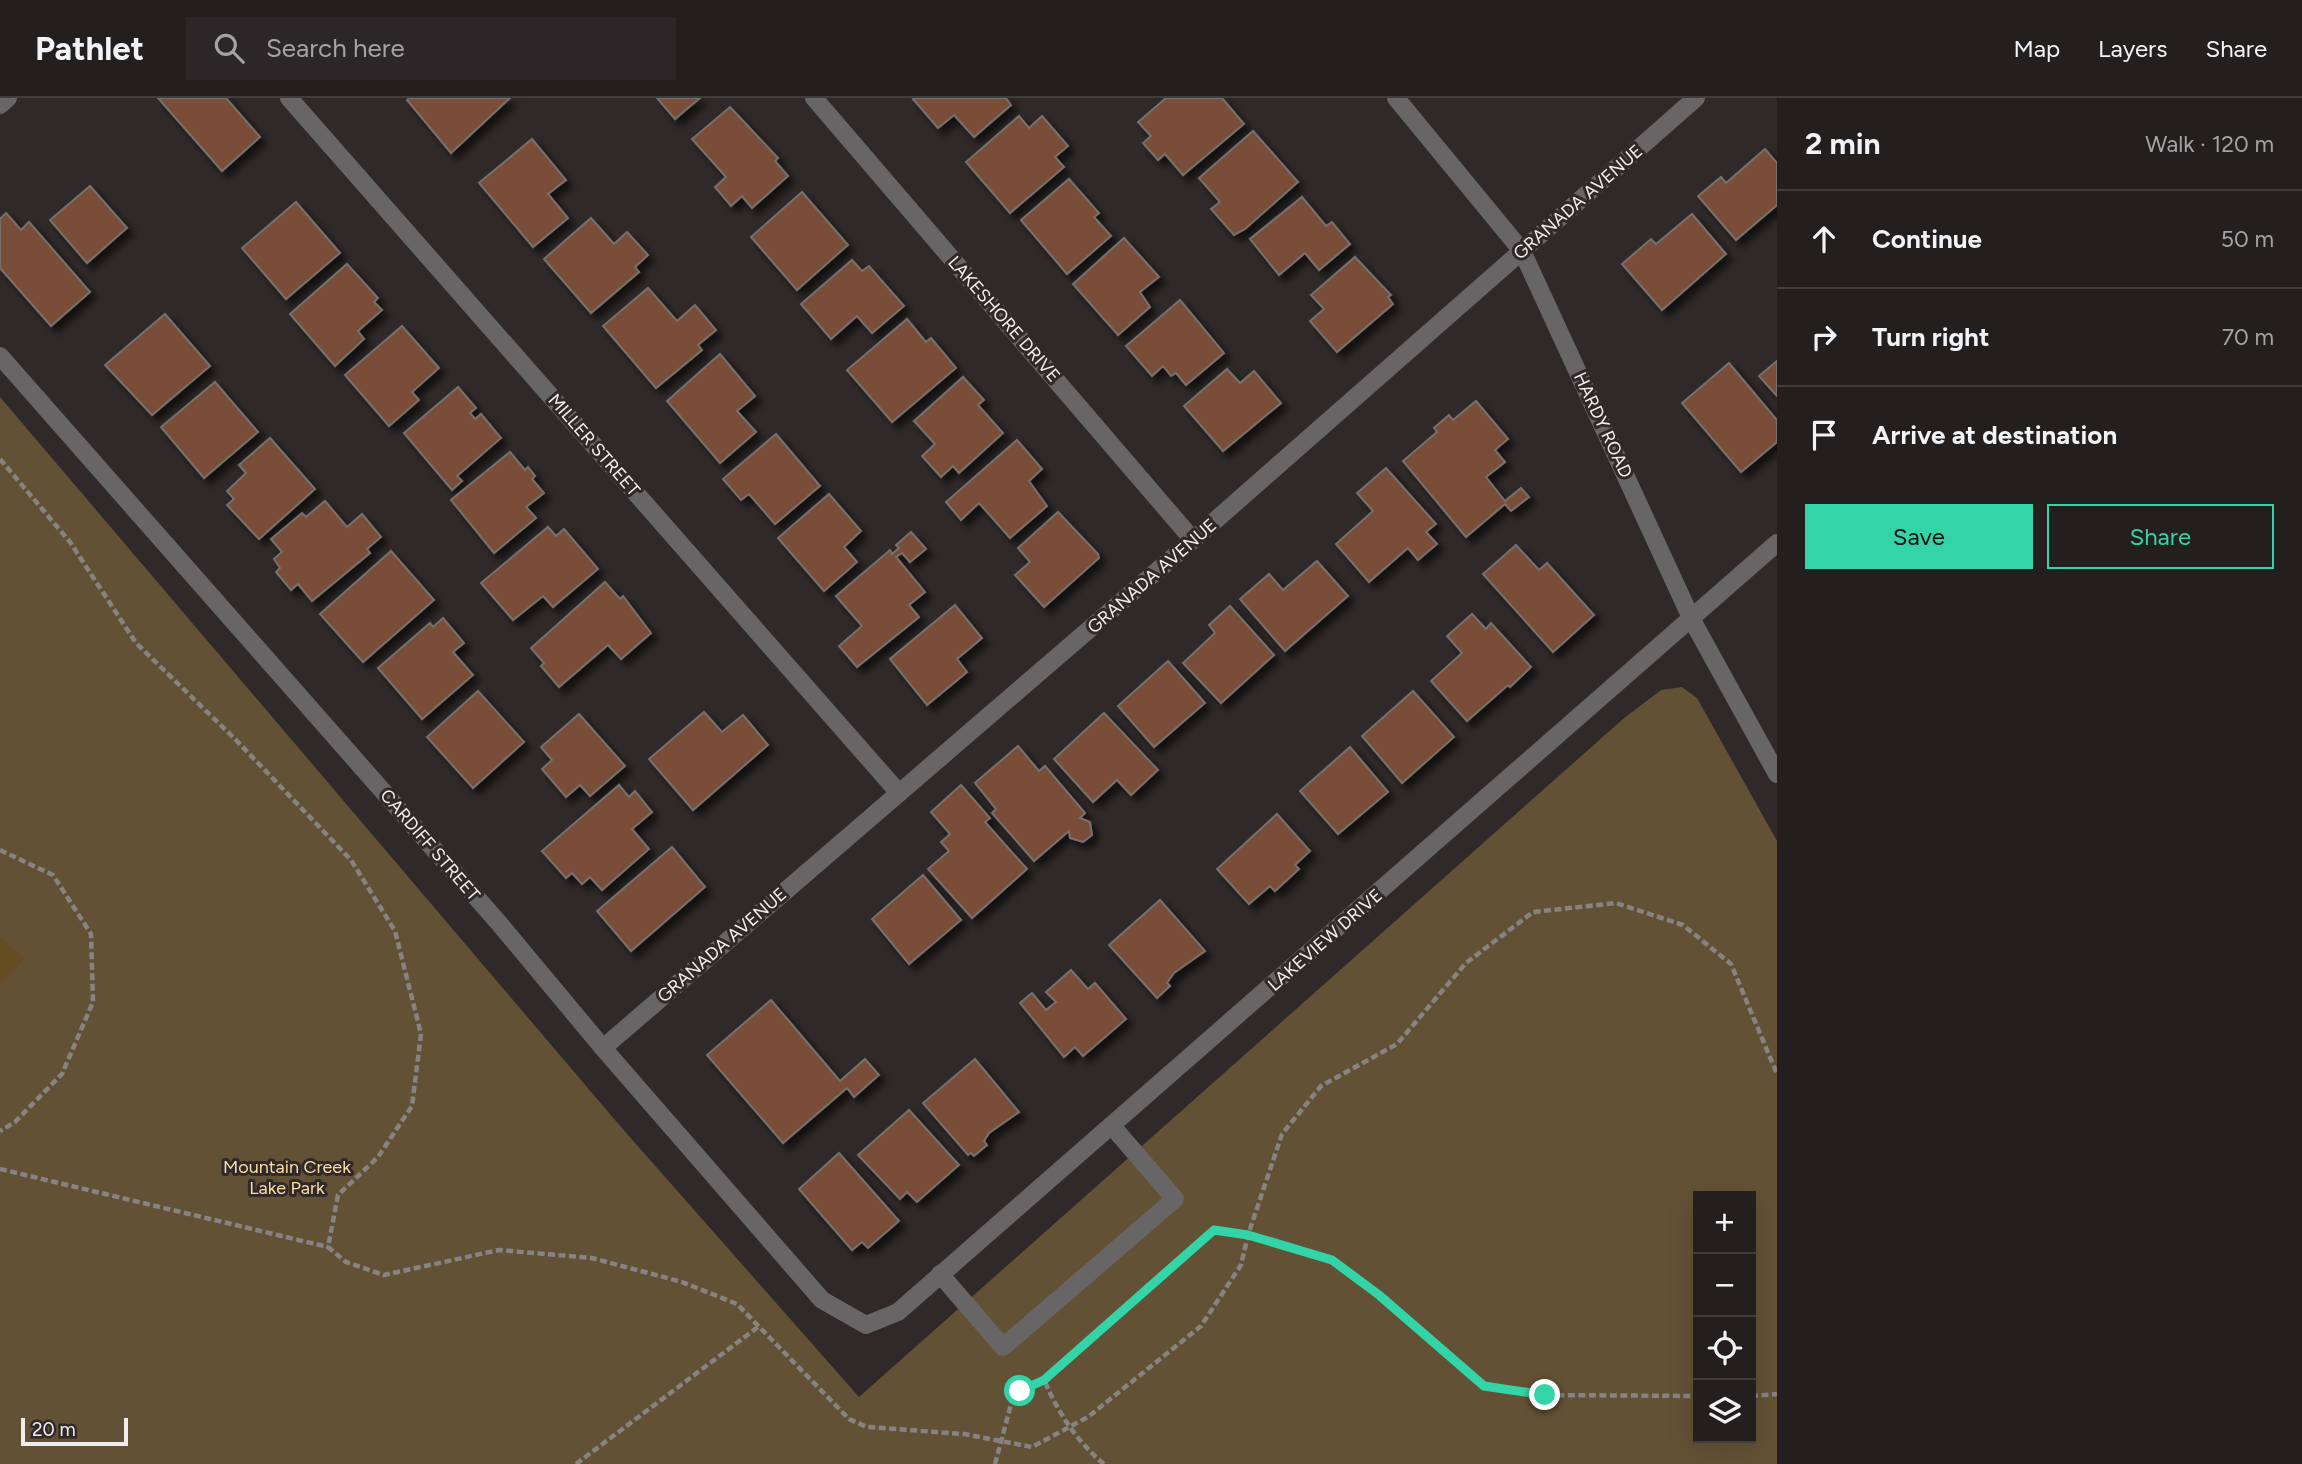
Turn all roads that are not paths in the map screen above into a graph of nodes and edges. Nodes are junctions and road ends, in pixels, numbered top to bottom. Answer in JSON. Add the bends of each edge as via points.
{"nodes":[{"id":1,"x":8,"y":98,"type":"edge"},
{"id":2,"x":289,"y":98,"type":"edge"},
{"id":3,"x":814,"y":98,"type":"edge"},
{"id":4,"x":1396,"y":98,"type":"edge"},
{"id":5,"x":1696,"y":98,"type":"edge"},
{"id":6,"x":0,"y":105,"type":"edge"},
{"id":7,"x":1522,"y":251,"type":"junction"},
{"id":8,"x":0,"y":356,"type":"edge"},
{"id":9,"x":1193,"y":540,"type":"junction"},
{"id":10,"x":1777,"y":543,"type":"edge"},
{"id":11,"x":1692,"y":620,"type":"junction"},
{"id":12,"x":1777,"y":774,"type":"edge"},
{"id":13,"x":899,"y":793,"type":"junction"},
{"id":14,"x":603,"y":1048,"type":"junction"},
{"id":15,"x":1112,"y":1126,"type":"junction"},
{"id":16,"x":940,"y":1275,"type":"junction"},
{"id":17,"x":866,"y":1325,"type":"joint"}],
"edges":[{"from":1,"to":6,"type":"street"},
{"from":2,"to":13,"type":"street","name":"MILLER STREET"},
{"from":3,"to":9,"type":"street","name":"LAKESHORE DRIVE"},
{"from":4,"to":7,"type":"street","name":"HARDY ROAD"},
{"from":5,"to":7,"type":"street","name":"GRANADA AVENUE"},
{"from":7,"to":9,"type":"street","name":"GRANADA AVENUE"},
{"from":7,"to":11,"type":"street","name":"HARDY ROAD"},
{"from":8,"to":14,"type":"street","name":"CARDIFF STREET"},
{"from":9,"to":13,"type":"street","name":"GRANADA AVENUE"},
{"from":10,"to":11,"type":"street","name":"LAKEVIEW DRIVE"},
{"from":11,"to":12,"type":"street","name":"HARDY ROAD"},
{"from":11,"to":15,"type":"street","name":"LAKEVIEW DRIVE"},
{"from":13,"to":14,"type":"street","name":"GRANADA AVENUE"},
{"from":14,"to":17,"type":"street","name":"CARDIFF STREET","via":[[822,1300]]},
{"from":15,"to":16,"type":"street","name":"LAKEVIEW DRIVE"},
{"from":15,"to":16,"type":"street","via":[[1175,1199],[1003,1347]]},
{"from":16,"to":17,"type":"street","name":"LAKEVIEW DRIVE","via":[[898,1312]]}]}
